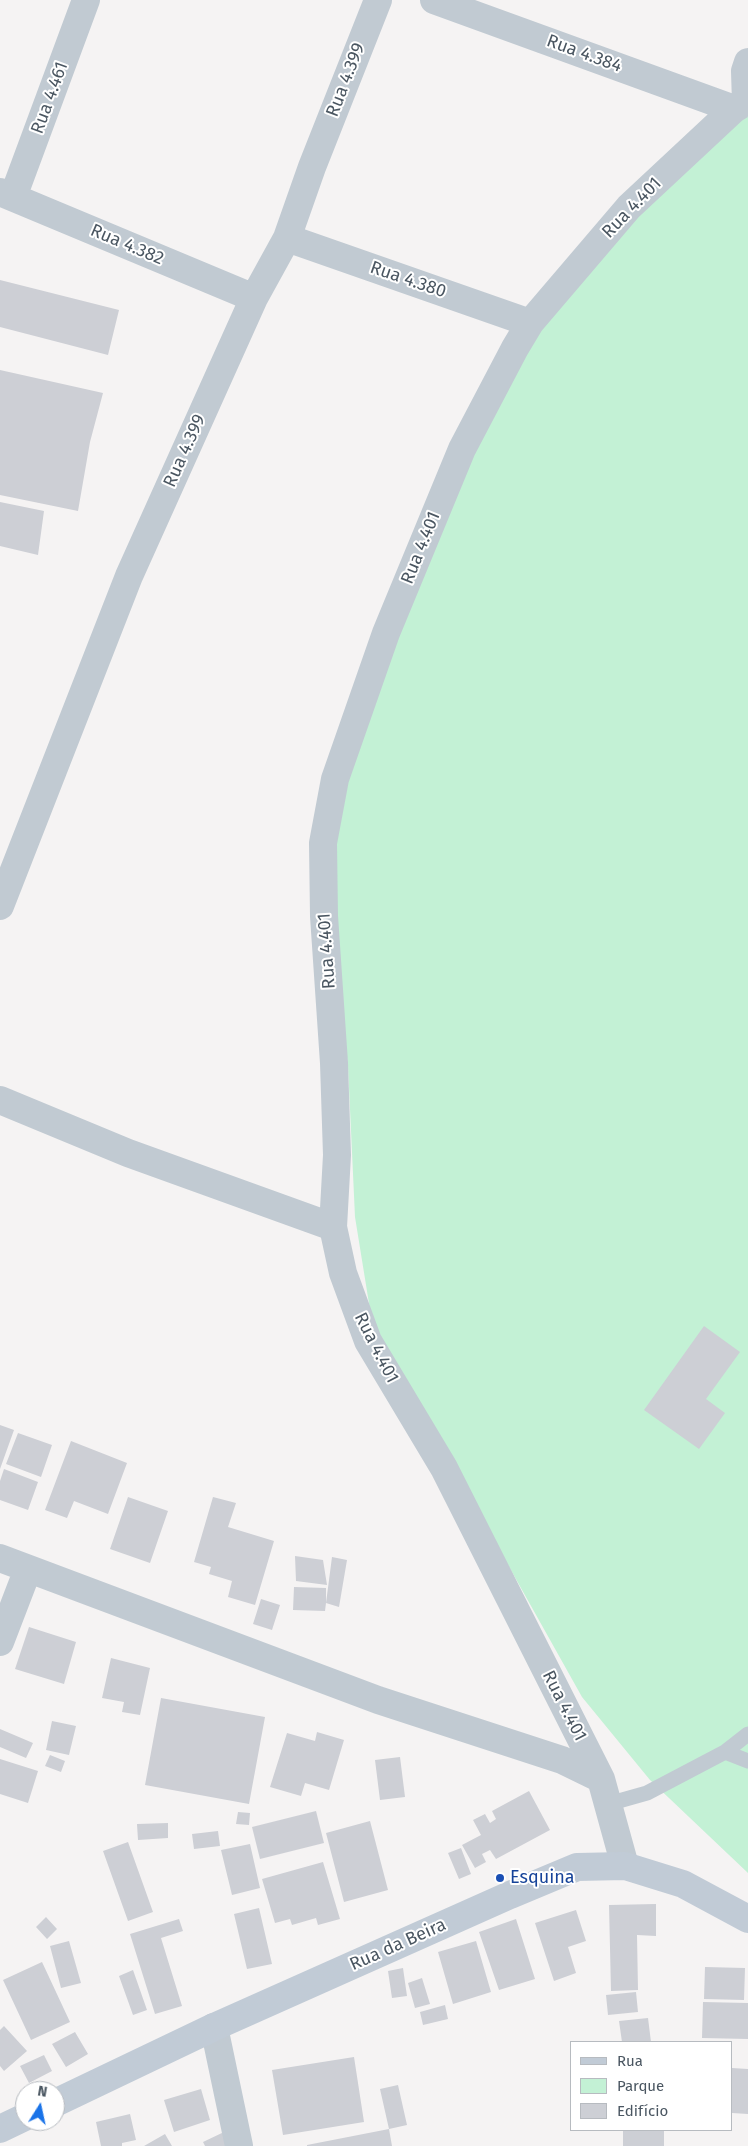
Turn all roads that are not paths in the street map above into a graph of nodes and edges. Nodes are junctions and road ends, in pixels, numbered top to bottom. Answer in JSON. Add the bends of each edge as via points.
{"nodes":[{"id":1,"x":86,"y":0,"type":"edge"},
{"id":2,"x":378,"y":0,"type":"edge"},
{"id":3,"x":434,"y":0,"type":"edge"},
{"id":4,"x":748,"y":62,"type":"edge"},
{"id":5,"x":743,"y":104,"type":"edge"},
{"id":6,"x":6,"y":194,"type":"edge"},
{"id":7,"x":287,"y":238,"type":"junction"},
{"id":8,"x":254,"y":298,"type":"junction"},
{"id":9,"x":530,"y":323,"type":"junction"},
{"id":10,"x":0,"y":906,"type":"edge"},
{"id":11,"x":0,"y":1100,"type":"edge"},
{"id":12,"x":333,"y":1227,"type":"junction"},
{"id":13,"x":0,"y":1558,"type":"edge"},
{"id":14,"x":28,"y":1569,"type":"junction"},
{"id":15,"x":0,"y":1642,"type":"edge"},
{"id":16,"x":748,"y":1734,"type":"edge"},
{"id":17,"x":725,"y":1752,"type":"junction"},
{"id":18,"x":748,"y":1761,"type":"edge"},
{"id":19,"x":604,"y":1791,"type":"junction"},
{"id":20,"x":625,"y":1866,"type":"junction"},
{"id":21,"x":748,"y":1919,"type":"edge"},
{"id":22,"x":214,"y":2027,"type":"junction"},
{"id":23,"x":65,"y":2098,"type":"edge"},
{"id":24,"x":15,"y":2123,"type":"edge"},
{"id":25,"x":0,"y":2131,"type":"edge"},
{"id":26,"x":2,"y":2146,"type":"edge"},
{"id":27,"x":239,"y":2146,"type":"edge"}],
"edges":[{"from":1,"to":6,"type":"street","name":"Rua 4.461"},
{"from":2,"to":7,"type":"street","name":"Rua 4.399"},
{"from":3,"to":5,"type":"street","name":"Rua 4.384"},
{"from":4,"to":5,"type":"street"},
{"from":5,"to":9,"type":"street","name":"Rua 4.401","via":[[629,208]]},
{"from":6,"to":8,"type":"street","name":"Rua 4.382"},
{"from":7,"to":8,"type":"street","name":"Rua 4.399"},
{"from":7,"to":9,"type":"street","name":"Rua 4.380"},
{"from":8,"to":10,"type":"street","name":"Rua 4.399","via":[[129,576]]},
{"from":9,"to":12,"type":"street","name":"Rua 4.401","via":[[462,449],[386,633],[335,780],[323,843],[337,1155]]},
{"from":11,"to":12,"type":"street","via":[[128,1153]]},
{"from":12,"to":19,"type":"street","name":"Rua 4.401","via":[[344,1273],[368,1341],[444,1468]]},
{"from":13,"to":14,"type":"street"},
{"from":14,"to":15,"type":"street"},
{"from":14,"to":19,"type":"street","via":[[378,1700],[562,1760]]},
{"from":16,"to":17,"type":"lane"},
{"from":17,"to":18,"type":"lane"},
{"from":17,"to":19,"type":"lane","via":[[647,1793]]},
{"from":19,"to":20,"type":"street","name":"Rua 4.401"},
{"from":20,"to":21,"type":"main road","name":"Rua da Beira","via":[[683,1884]]},
{"from":20,"to":22,"type":"main road","name":"Rua da Beira","via":[[577,1868]]},
{"from":22,"to":23,"type":"main road","name":"Rua da Beira"},
{"from":22,"to":27,"type":"street"},
{"from":24,"to":25,"type":"main road"},
{"from":25,"to":26,"type":"street"}]}
